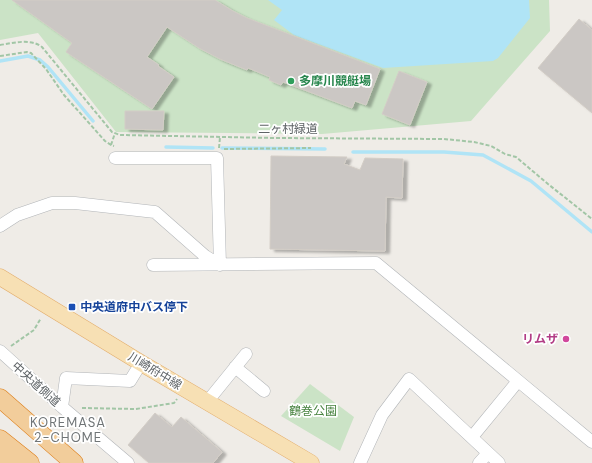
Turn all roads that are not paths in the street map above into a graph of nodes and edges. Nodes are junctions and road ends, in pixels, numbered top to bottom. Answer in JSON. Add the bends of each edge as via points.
{"nodes":[{"id":1,"x":116,"y":152,"type":"road end"},
{"id":2,"x":0,"y":226,"type":"edge"},
{"id":3,"x":153,"y":265,"type":"dead end"},
{"id":4,"x":220,"y":265,"type":"junction"},
{"id":5,"x":0,"y":277,"type":"edge"},
{"id":6,"x":1,"y":352,"type":"edge"},
{"id":7,"x":246,"y":354,"type":"dead end"},
{"id":8,"x":141,"y":363,"type":"junction"},
{"id":9,"x":235,"y":367,"type":"junction"},
{"id":10,"x":518,"y":381,"type":"junction"},
{"id":11,"x":264,"y":391,"type":"dead end"},
{"id":12,"x":0,"y":398,"type":"edge"},
{"id":13,"x":207,"y":402,"type":"junction"},
{"id":14,"x":62,"y":407,"type":"junction"},
{"id":15,"x":0,"y":413,"type":"edge"},
{"id":16,"x":472,"y":437,"type":"junction"},
{"id":17,"x":0,"y":439,"type":"edge"},
{"id":18,"x":592,"y":442,"type":"edge"},
{"id":19,"x":488,"y":453,"type":"junction"},
{"id":20,"x":0,"y":456,"type":"edge"},
{"id":21,"x":9,"y":463,"type":"edge"},
{"id":22,"x":30,"y":463,"type":"edge"},
{"id":23,"x":61,"y":463,"type":"edge"},
{"id":24,"x":74,"y":463,"type":"edge"},
{"id":25,"x":128,"y":463,"type":"edge"},
{"id":26,"x":311,"y":463,"type":"edge"},
{"id":27,"x":360,"y":463,"type":"edge"},
{"id":28,"x":479,"y":463,"type":"edge"},
{"id":29,"x":499,"y":463,"type":"edge"}],
"edges":[{"from":1,"to":4,"type":"street","via":[[217,158]]},
{"from":2,"to":4,"type":"street","via":[[17,215],[52,203],[75,203],[155,212],[205,256]]},
{"from":3,"to":4,"type":"street"},
{"from":4,"to":10,"type":"street","via":[[376,263]]},
{"from":5,"to":8,"type":"main road","name":"川崎府中線"},
{"from":6,"to":14,"type":"street","name":"中央道側道"},
{"from":7,"to":9,"type":"street"},
{"from":8,"to":13,"type":"main road","name":"川崎府中線"},
{"from":8,"to":14,"type":"street","via":[[130,381],[66,378]]},
{"from":9,"to":11,"type":"street"},
{"from":9,"to":13,"type":"street"},
{"from":10,"to":16,"type":"street"},
{"from":10,"to":18,"type":"street"},
{"from":12,"to":24,"type":"highway"},
{"from":13,"to":26,"type":"main road","name":"川崎府中線"},
{"from":14,"to":25,"type":"street","name":"中央道側道"},
{"from":15,"to":23,"type":"highway"},
{"from":16,"to":19,"type":"street"},
{"from":16,"to":27,"type":"street","via":[[409,379],[382,415]]},
{"from":17,"to":22,"type":"highway"},
{"from":19,"to":28,"type":"street"},
{"from":19,"to":29,"type":"street"},
{"from":20,"to":21,"type":"highway"}]}
